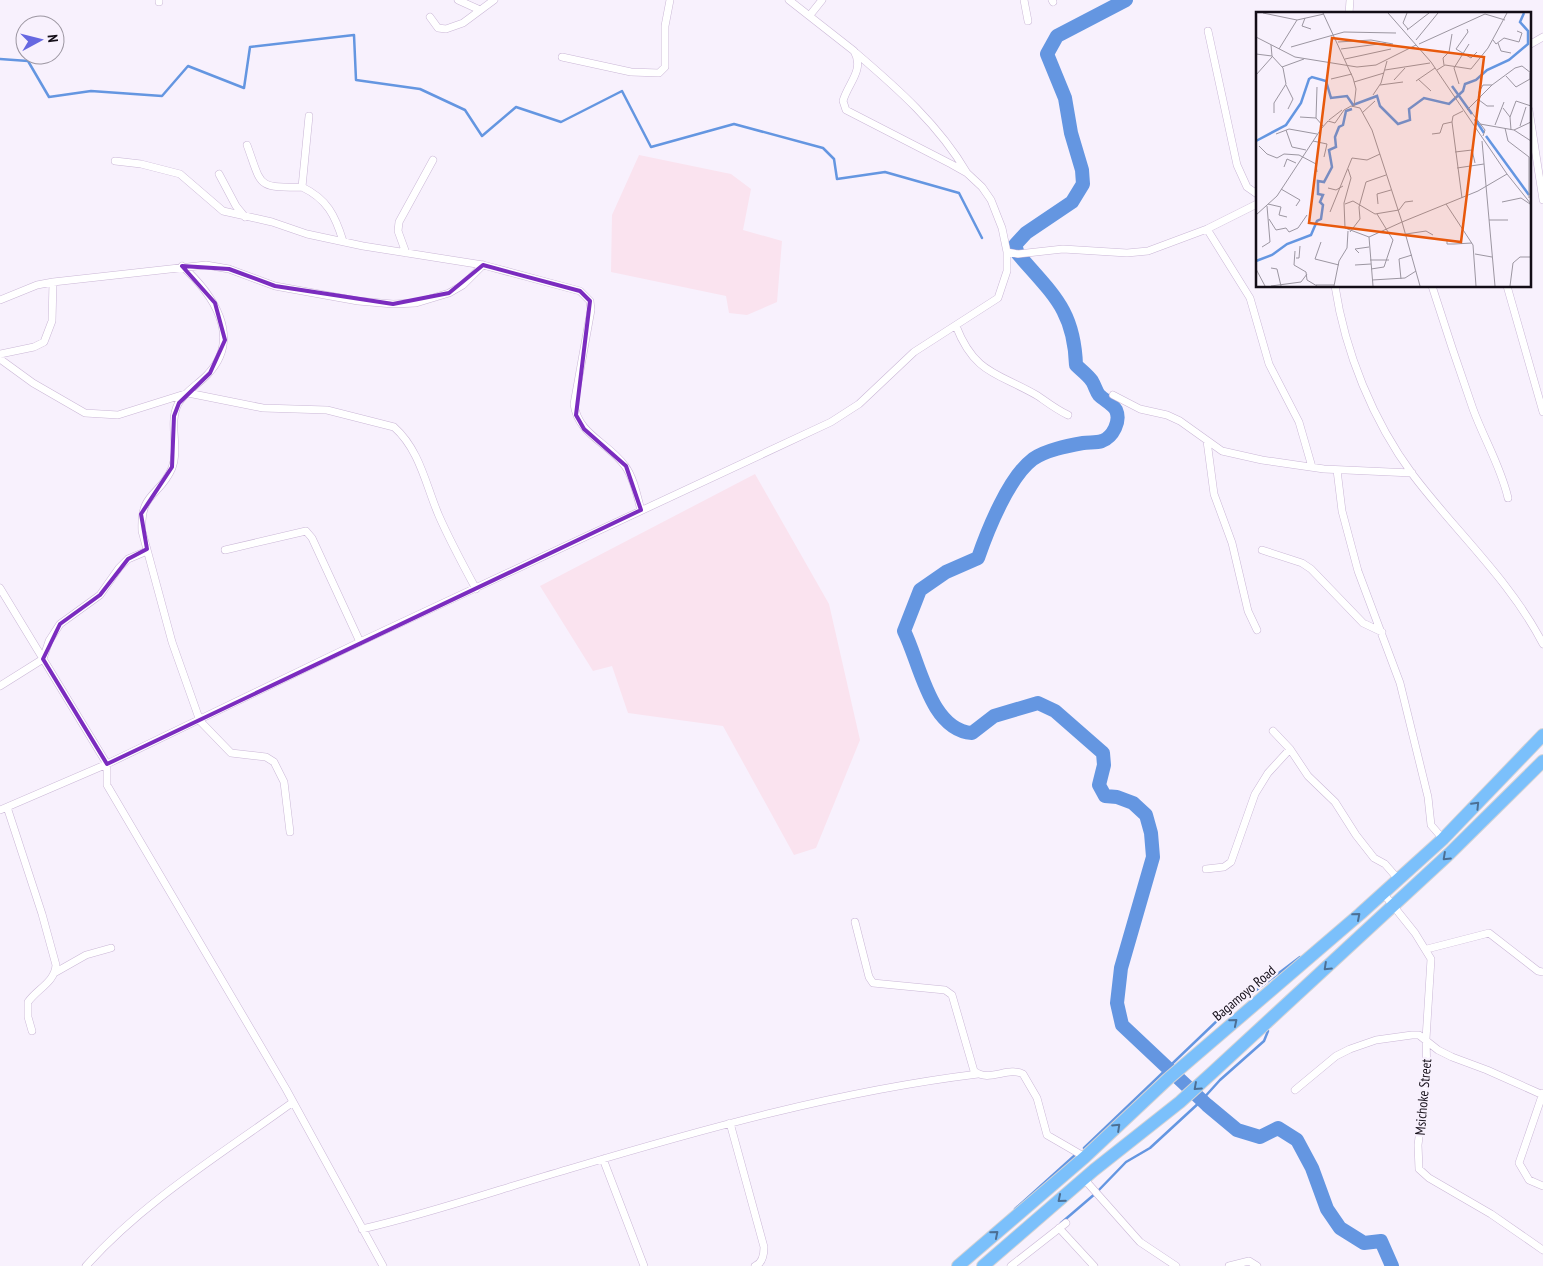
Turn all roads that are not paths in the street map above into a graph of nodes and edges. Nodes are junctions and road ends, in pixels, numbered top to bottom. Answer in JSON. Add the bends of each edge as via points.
{"nodes":[{"id":1,"x":458,"y":0,"type":"edge"},
{"id":2,"x":494,"y":0,"type":"edge"},
{"id":3,"x":670,"y":0,"type":"edge"},
{"id":4,"x":789,"y":0,"type":"edge"},
{"id":5,"x":822,"y":0,"type":"edge"},
{"id":6,"x":1024,"y":0,"type":"edge"},
{"id":7,"x":480,"y":10,"type":"junction"},
{"id":8,"x":810,"y":15,"type":"junction"},
{"id":9,"x":430,"y":17,"type":"dead end"},
{"id":10,"x":1028,"y":21,"type":"dead end"},
{"id":11,"x":1208,"y":31,"type":"dead end"},
{"id":12,"x":1543,"y":37,"type":"edge"},
{"id":13,"x":1530,"y":44,"type":"edge"},
{"id":14,"x":854,"y":51,"type":"junction"},
{"id":15,"x":562,"y":57,"type":"dead end"},
{"id":16,"x":308,"y":116,"type":"dead end"},
{"id":17,"x":1530,"y":116,"type":"edge"},
{"id":18,"x":248,"y":145,"type":"dead end"},
{"id":19,"x":433,"y":160,"type":"dead end"},
{"id":20,"x":115,"y":161,"type":"dead end"},
{"id":21,"x":967,"y":173,"type":"junction"},
{"id":22,"x":219,"y":174,"type":"dead end"},
{"id":23,"x":302,"y":187,"type":"junction"},
{"id":24,"x":1256,"y":193,"type":"edge"},
{"id":25,"x":1543,"y":200,"type":"edge"},
{"id":26,"x":1256,"y":204,"type":"edge"},
{"id":27,"x":245,"y":217,"type":"junction"},
{"id":28,"x":1207,"y":229,"type":"junction"},
{"id":29,"x":342,"y":241,"type":"junction"},
{"id":30,"x":1007,"y":252,"type":"junction"},
{"id":31,"x":406,"y":253,"type":"junction"},
{"id":32,"x":483,"y":265,"type":"junction"},
{"id":33,"x":182,"y":266,"type":"junction"},
{"id":34,"x":53,"y":282,"type":"junction"},
{"id":35,"x":1335,"y":288,"type":"edge"},
{"id":36,"x":1433,"y":288,"type":"edge"},
{"id":37,"x":1509,"y":288,"type":"edge"},
{"id":38,"x":0,"y":300,"type":"edge"},
{"id":39,"x":956,"y":326,"type":"junction"},
{"id":40,"x":0,"y":354,"type":"edge"},
{"id":41,"x":0,"y":359,"type":"edge"},
{"id":42,"x":188,"y":393,"type":"junction"},
{"id":43,"x":1113,"y":395,"type":"dead end"},
{"id":44,"x":1543,"y":412,"type":"edge"},
{"id":45,"x":1068,"y":415,"type":"dead end"},
{"id":46,"x":1207,"y":441,"type":"junction"},
{"id":47,"x":1312,"y":467,"type":"junction"},
{"id":48,"x":1337,"y":470,"type":"junction"},
{"id":49,"x":1412,"y":474,"type":"junction"},
{"id":50,"x":1508,"y":498,"type":"dead end"},
{"id":51,"x":641,"y":510,"type":"junction"},
{"id":52,"x":147,"y":550,"type":"junction"},
{"id":53,"x":225,"y":550,"type":"dead end"},
{"id":54,"x":1262,"y":550,"type":"dead end"},
{"id":55,"x":0,"y":588,"type":"edge"},
{"id":56,"x":476,"y":589,"type":"junction"},
{"id":57,"x":1257,"y":630,"type":"dead end"},
{"id":58,"x":1382,"y":632,"type":"junction"},
{"id":59,"x":360,"y":642,"type":"junction"},
{"id":60,"x":1543,"y":644,"type":"edge"},
{"id":61,"x":43,"y":659,"type":"junction"},
{"id":62,"x":0,"y":686,"type":"edge"},
{"id":63,"x":200,"y":721,"type":"junction"},
{"id":64,"x":1273,"y":731,"type":"dead end"},
{"id":65,"x":1543,"y":735,"type":"edge"},
{"id":66,"x":1290,"y":749,"type":"junction"},
{"id":67,"x":1543,"y":761,"type":"edge"},
{"id":68,"x":107,"y":764,"type":"junction"},
{"id":69,"x":4,"y":809,"type":"edge"},
{"id":70,"x":290,"y":832,"type":"dead end"},
{"id":71,"x":1443,"y":839,"type":"junction"},
{"id":72,"x":1206,"y":869,"type":"dead end"},
{"id":73,"x":1398,"y":879,"type":"junction"},
{"id":74,"x":1383,"y":893,"type":"junction"},
{"id":75,"x":1394,"y":906,"type":"junction"},
{"id":76,"x":855,"y":922,"type":"dead end"},
{"id":77,"x":111,"y":948,"type":"dead end"},
{"id":78,"x":1427,"y":949,"type":"junction"},
{"id":79,"x":56,"y":972,"type":"junction"},
{"id":80,"x":1543,"y":972,"type":"edge"},
{"id":81,"x":32,"y":1031,"type":"dead end"},
{"id":82,"x":1426,"y":1039,"type":"junction"},
{"id":83,"x":978,"y":1074,"type":"junction"},
{"id":84,"x":1295,"y":1090,"type":"dead end"},
{"id":85,"x":1543,"y":1095,"type":"edge"},
{"id":86,"x":293,"y":1102,"type":"junction"},
{"id":87,"x":730,"y":1123,"type":"junction"},
{"id":88,"x":1085,"y":1157,"type":"junction"},
{"id":89,"x":603,"y":1159,"type":"junction"},
{"id":90,"x":1085,"y":1180,"type":"junction"},
{"id":91,"x":1543,"y":1186,"type":"edge"},
{"id":92,"x":1066,"y":1223,"type":"dead end"},
{"id":93,"x":1059,"y":1228,"type":"junction"},
{"id":94,"x":362,"y":1229,"type":"junction"},
{"id":95,"x":1543,"y":1250,"type":"edge"},
{"id":96,"x":86,"y":1266,"type":"edge"},
{"id":97,"x":383,"y":1266,"type":"edge"},
{"id":98,"x":644,"y":1266,"type":"edge"},
{"id":99,"x":755,"y":1266,"type":"edge"},
{"id":100,"x":958,"y":1266,"type":"edge"},
{"id":101,"x":983,"y":1266,"type":"edge"},
{"id":102,"x":1011,"y":1266,"type":"edge"},
{"id":103,"x":1094,"y":1266,"type":"edge"},
{"id":104,"x":1176,"y":1266,"type":"edge"},
{"id":105,"x":1229,"y":1266,"type":"edge"},
{"id":106,"x":1257,"y":1266,"type":"edge"}],
"edges":[{"from":1,"to":7,"type":"street"},
{"from":2,"to":7,"type":"street"},
{"from":3,"to":15,"type":"street","via":[[665,26],[665,68],[658,73],[631,72]]},
{"from":4,"to":8,"type":"street"},
{"from":5,"to":8,"type":"street"},
{"from":6,"to":10,"type":"street"},
{"from":7,"to":9,"type":"street","via":[[463,23],[446,29],[438,28]]},
{"from":8,"to":14,"type":"street"},
{"from":11,"to":24,"type":"street","via":[[1238,164],[1247,187]]},
{"from":12,"to":13,"type":"street"},
{"from":14,"to":21,"type":"street","via":[[914,104]]},
{"from":14,"to":21,"type":"street","via":[[858,64],[844,98],[846,110]]},
{"from":16,"to":23,"type":"street"},
{"from":17,"to":25,"type":"street"},
{"from":18,"to":23,"type":"street","via":[[264,185]]},
{"from":19,"to":31,"type":"street","via":[[399,222],[398,231]]},
{"from":20,"to":27,"type":"street","via":[[180,174],[223,211]]},
{"from":21,"to":30,"type":"street","via":[[992,200]]},
{"from":22,"to":27,"type":"street"},
{"from":23,"to":29,"type":"street","via":[[328,205],[337,220]]},
{"from":26,"to":28,"type":"street"},
{"from":27,"to":29,"type":"street"},
{"from":28,"to":30,"type":"street","via":[[1148,251],[1063,249],[1018,254]]},
{"from":28,"to":47,"type":"street","via":[[1250,298],[1270,364],[1299,422]]},
{"from":29,"to":31,"type":"street"},
{"from":30,"to":39,"type":"street","via":[[1007,270],[998,298]]},
{"from":31,"to":32,"type":"street"},
{"from":32,"to":33,"type":"street","via":[[463,285],[449,293],[416,303],[393,304],[275,286],[229,269],[206,265]]},
{"from":32,"to":51,"type":"street","via":[[580,290],[590,301],[574,404],[576,415],[584,429],[626,466]]},
{"from":33,"to":34,"type":"street"},
{"from":33,"to":42,"type":"street","via":[[214,303],[223,324],[224,340],[220,356],[210,373]]},
{"from":34,"to":38,"type":"street"},
{"from":34,"to":40,"type":"street","via":[[52,322],[44,342]]},
{"from":35,"to":49,"type":"street","via":[[1344,334],[1358,373]]},
{"from":36,"to":50,"type":"street","via":[[1473,409],[1503,477]]},
{"from":37,"to":44,"type":"street"},
{"from":39,"to":45,"type":"street","via":[[967,350],[991,372]]},
{"from":39,"to":51,"type":"street","via":[[914,352],[859,404],[831,422]]},
{"from":41,"to":42,"type":"street","via":[[33,383],[85,413],[118,415]]},
{"from":42,"to":52,"type":"street","via":[[174,416],[172,467],[141,514]]},
{"from":42,"to":56,"type":"street","via":[[263,408],[327,410],[394,427],[417,458],[439,516]]},
{"from":43,"to":46,"type":"street","via":[[1140,409],[1180,421]]},
{"from":46,"to":47,"type":"street","via":[[1222,451]]},
{"from":46,"to":57,"type":"street","via":[[1214,494],[1232,543],[1248,611]]},
{"from":47,"to":48,"type":"street"},
{"from":48,"to":49,"type":"street"},
{"from":48,"to":58,"type":"street","via":[[1340,501],[1351,544]]},
{"from":49,"to":60,"type":"street","via":[[1505,585]]},
{"from":51,"to":56,"type":"street"},
{"from":52,"to":61,"type":"street","via":[[128,559],[100,595],[60,624]]},
{"from":52,"to":63,"type":"street","via":[[174,650]]},
{"from":53,"to":59,"type":"street","via":[[302,530],[310,533]]},
{"from":54,"to":58,"type":"street","via":[[1307,566],[1363,623]]},
{"from":55,"to":61,"type":"street"},
{"from":56,"to":59,"type":"street"},
{"from":58,"to":71,"type":"street","via":[[1398,677],[1421,766],[1431,825]]},
{"from":59,"to":63,"type":"street"},
{"from":61,"to":62,"type":"street"},
{"from":61,"to":68,"type":"street"},
{"from":63,"to":68,"type":"street"},
{"from":63,"to":70,"type":"street","via":[[231,753],[266,757],[274,762],[284,782]]},
{"from":64,"to":66,"type":"street"},
{"from":71,"to":65,"type":"highway","name":"Bagamoyo Road","one_way":true},
{"from":66,"to":72,"type":"street","via":[[1268,773],[1255,794],[1231,862],[1224,867]]},
{"from":66,"to":73,"type":"street","via":[[1308,776],[1336,802],[1374,858],[1385,864]]},
{"from":67,"to":75,"type":"highway","one_way":true},
{"from":68,"to":69,"type":"street"},
{"from":68,"to":86,"type":"street","via":[[107,785]]},
{"from":69,"to":79,"type":"street","via":[[42,914]]},
{"from":71,"to":73,"type":"highway","name":"Bagamoyo Road"},
{"from":73,"to":74,"type":"highway","name":"Bagamoyo Road"},
{"from":74,"to":75,"type":"street","name":"Msichoke Street"},
{"from":88,"to":74,"type":"highway","name":"Bagamoyo Road","one_way":true,"via":[[1164,1082]]},
{"from":75,"to":78,"type":"street","name":"Msichoke Street"},
{"from":75,"to":90,"type":"highway","one_way":true,"via":[[1180,1102]]},
{"from":76,"to":83,"type":"street","via":[[869,977],[874,983],[945,990],[952,995],[972,1067]]},
{"from":77,"to":79,"type":"street","via":[[86,955]]},
{"from":78,"to":80,"type":"street","via":[[1489,932]]},
{"from":78,"to":82,"type":"street","name":"Msichoke Street","via":[[1431,968]]},
{"from":79,"to":81,"type":"street","via":[[28,1002]]},
{"from":82,"to":84,"type":"street","via":[[1412,1035],[1376,1040],[1350,1049],[1336,1056]]},
{"from":82,"to":85,"type":"street","via":[[1452,1057]]},
{"from":82,"to":95,"type":"street","name":"Msichoke Street","via":[[1427,1075],[1418,1145],[1420,1169],[1429,1178]]},
{"from":83,"to":87,"type":"street","via":[[923,1080]]},
{"from":83,"to":88,"type":"street","via":[[987,1076],[1016,1071],[1023,1074],[1037,1098],[1047,1135]]},
{"from":85,"to":91,"type":"street","via":[[1519,1163],[1529,1180]]},
{"from":86,"to":94,"type":"street"},
{"from":86,"to":96,"type":"street","via":[[151,1205]]},
{"from":87,"to":89,"type":"street"},
{"from":87,"to":99,"type":"street","via":[[764,1246],[762,1259]]},
{"from":100,"to":88,"type":"highway","name":"Bagamoyo Road","one_way":true},
{"from":89,"to":94,"type":"street"},
{"from":89,"to":98,"type":"street"},
{"from":90,"to":101,"type":"highway","one_way":true},
{"from":90,"to":104,"type":"street","via":[[1140,1242]]},
{"from":92,"to":93,"type":"street"},
{"from":93,"to":102,"type":"street"},
{"from":93,"to":103,"type":"street"},
{"from":94,"to":97,"type":"street"},
{"from":105,"to":106,"type":"street","via":[[1249,1261]]}]}
